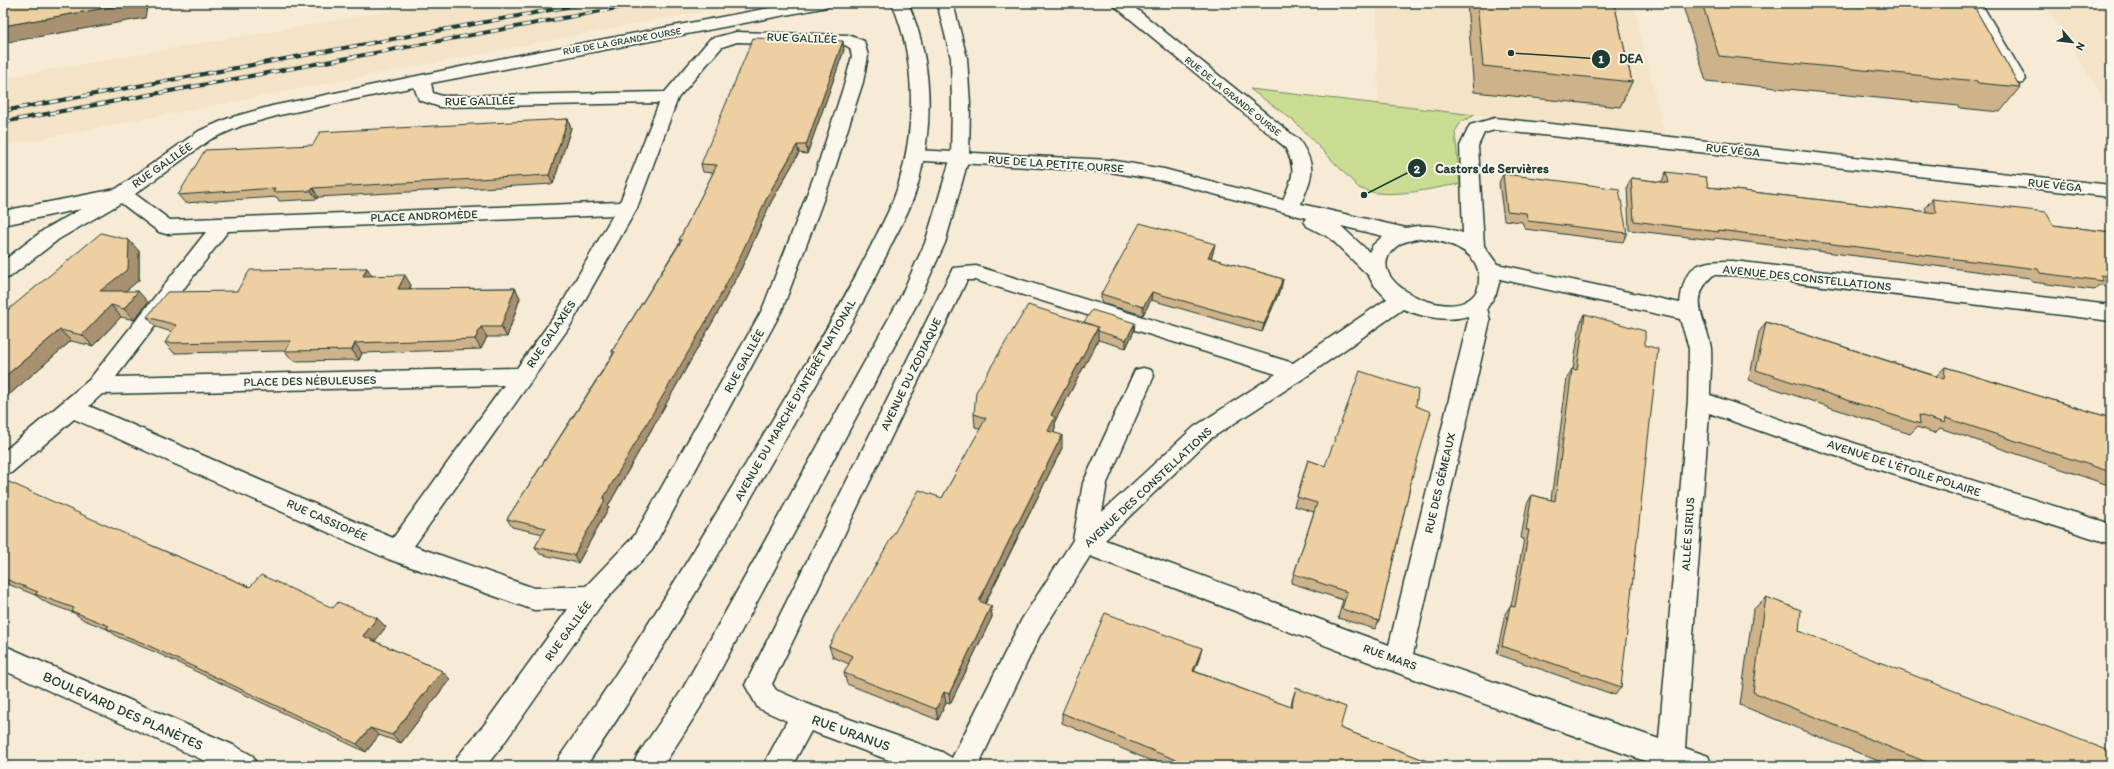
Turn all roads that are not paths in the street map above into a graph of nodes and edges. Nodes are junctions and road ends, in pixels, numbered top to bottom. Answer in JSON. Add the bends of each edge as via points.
{"nodes":[{"id":1,"x":822,"y":3,"type":"edge"},
{"id":2,"x":900,"y":3,"type":"edge"},
{"id":3,"x":945,"y":3,"type":"edge"},
{"id":4,"x":1119,"y":3,"type":"edge"},
{"id":5,"x":1973,"y":3,"type":"edge"},
{"id":6,"x":2017,"y":79,"type":"edge"},
{"id":7,"x":422,"y":80,"type":"junction"},
{"id":8,"x":670,"y":97,"type":"junction"},
{"id":9,"x":915,"y":156,"type":"junction"},
{"id":10,"x":960,"y":157,"type":"junction"},
{"id":11,"x":2111,"y":191,"type":"edge"},
{"id":12,"x":122,"y":194,"type":"junction"},
{"id":13,"x":627,"y":208,"type":"junction"},
{"id":14,"x":1290,"y":208,"type":"junction"},
{"id":15,"x":3,"y":218,"type":"edge"},
{"id":16,"x":222,"y":225,"type":"junction"},
{"id":17,"x":1402,"y":234,"type":"junction"},
{"id":18,"x":1474,"y":248,"type":"junction"},
{"id":19,"x":1490,"y":270,"type":"junction"},
{"id":20,"x":1377,"y":271,"type":"junction"},
{"id":21,"x":3,"y":272,"type":"edge"},
{"id":22,"x":1400,"y":300,"type":"junction"},
{"id":23,"x":1476,"y":305,"type":"junction"},
{"id":24,"x":1689,"y":313,"type":"junction"},
{"id":25,"x":2111,"y":313,"type":"edge"},
{"id":26,"x":1296,"y":372,"type":"junction"},
{"id":27,"x":522,"y":376,"type":"junction"},
{"id":28,"x":1143,"y":376,"type":"dead end"},
{"id":29,"x":97,"y":386,"type":"junction"},
{"id":30,"x":1699,"y":400,"type":"junction"},
{"id":31,"x":71,"y":408,"type":"junction"},
{"id":32,"x":3,"y":466,"type":"edge"},
{"id":33,"x":2111,"y":534,"type":"edge"},
{"id":34,"x":1085,"y":543,"type":"junction"},
{"id":35,"x":398,"y":551,"type":"junction"},
{"id":36,"x":592,"y":597,"type":"junction"},
{"id":37,"x":3,"y":658,"type":"edge"},
{"id":38,"x":1398,"y":661,"type":"junction"},
{"id":39,"x":805,"y":716,"type":"junction"},
{"id":40,"x":1671,"y":756,"type":"junction"},
{"id":41,"x":226,"y":762,"type":"edge"},
{"id":42,"x":468,"y":766,"type":"edge"},
{"id":43,"x":570,"y":766,"type":"edge"},
{"id":44,"x":647,"y":766,"type":"edge"},
{"id":45,"x":776,"y":766,"type":"edge"},
{"id":46,"x":942,"y":766,"type":"edge"},
{"id":47,"x":963,"y":766,"type":"edge"},
{"id":48,"x":1698,"y":766,"type":"edge"}],
"edges":[{"from":1,"to":7,"type":"street","name":"RUE DE LA GRANDE OURSE"},
{"from":2,"to":9,"type":"street","name":"AVENUE DU MARCHÉ D'INTÉRÊT NATIONAL","via":[[907,16],[913,39],[919,82],[919,131]]},
{"from":3,"to":10,"type":"street","via":[[957,45],[961,104]]},
{"from":4,"to":14,"type":"street","name":"RUE DE LA GRANDE OURSE","via":[[1293,144],[1303,164]]},
{"from":5,"to":6,"type":"street"},
{"from":7,"to":8,"type":"street","name":"RUE GALILÉE","via":[[424,96],[440,102]]},
{"from":7,"to":12,"type":"street","name":"RUE GALILÉE","via":[[278,110],[235,122],[205,135]]},
{"from":8,"to":13,"type":"street","name":"RUE GALAXIES"},
{"from":8,"to":36,"type":"street","name":"RUE GALILÉE","via":[[716,44],[736,37],[848,40],[858,45],[860,56],[854,82],[825,171],[772,310],[644,543]]},
{"from":9,"to":10,"type":"street","name":"RUE DE LA PETITE OURSE"},
{"from":9,"to":43,"type":"street","name":"AVENUE DU MARCHÉ D'INTÉRÊT NATIONAL","via":[[908,185],[873,266],[664,625]]},
{"from":10,"to":14,"type":"street","name":"RUE DE LA PETITE OURSE","via":[[1110,166],[1164,175]]},
{"from":10,"to":44,"type":"street","via":[[935,243],[909,300],[690,699]]},
{"from":11,"to":18,"type":"street","name":"RUE VÉGA","via":[[1495,124],[1476,129],[1469,146]]},
{"from":12,"to":15,"type":"street"},
{"from":12,"to":16,"type":"street","name":"PLACE ANDROMÈDE","via":[[166,227]]},
{"from":12,"to":21,"type":"street","name":"RUE GALILÉE","via":[[52,234]]},
{"from":13,"to":16,"type":"street","name":"PLACE ANDROMÈDE"},
{"from":13,"to":27,"type":"street","name":"RUE GALAXIES","via":[[563,320]]},
{"from":14,"to":17,"type":"street","name":"RUE DE LA PETITE OURSE"},
{"from":14,"to":20,"type":"street","name":"RUE DE LA PETITE OURSE","via":[[1337,233]]},
{"from":16,"to":29,"type":"street"},
{"from":17,"to":18,"type":"street","via":[[1420,231],[1439,233]]},
{"from":17,"to":20,"type":"street","via":[[1389,240],[1380,249],[1376,260]]},
{"from":18,"to":19,"type":"street"},
{"from":19,"to":23,"type":"street","via":[[1491,284],[1486,295]]},
{"from":19,"to":24,"type":"street"},
{"from":20,"to":22,"type":"street","via":[[1381,282]]},
{"from":22,"to":23,"type":"street","via":[[1431,311],[1463,310]]},
{"from":22,"to":26,"type":"street","name":"AVENUE DES CONSTELLATIONS"},
{"from":23,"to":38,"type":"street","name":"RUE DES GÉMEAUX","via":[[1479,321]]},
{"from":24,"to":25,"type":"street","name":"AVENUE DES CONSTELLATIONS","via":[[1693,282],[1708,268],[1733,268]]},
{"from":24,"to":30,"type":"street","name":"ALLÉE SIRIUS","via":[[1700,348]]},
{"from":26,"to":34,"type":"street","name":"AVENUE DES CONSTELLATIONS","via":[[1202,434]]},
{"from":26,"to":39,"type":"street","name":"AVENUE DU ZODIAQUE","via":[[976,273],[960,273],[758,685],[766,699]]},
{"from":27,"to":29,"type":"street","name":"PLACE DES NÉBULEUSES"},
{"from":27,"to":35,"type":"street","name":"RUE GALAXIES"},
{"from":28,"to":34,"type":"street","via":[[1095,483]]},
{"from":29,"to":31,"type":"street"},
{"from":30,"to":33,"type":"street","name":"AVENUE DE L'ÉTOILE POLAIRE","via":[[1790,432]]},
{"from":30,"to":40,"type":"street","name":"ALLÉE SIRIUS"},
{"from":31,"to":32,"type":"street"},
{"from":31,"to":35,"type":"street","name":"RUE CASSIOPÉE"},
{"from":34,"to":38,"type":"street","name":"RUE MARS"},
{"from":34,"to":47,"type":"street","name":"AVENUE DES CONSTELLATIONS","via":[[1031,627]]},
{"from":35,"to":36,"type":"street","name":"RUE CASSIOPÉE","via":[[534,599]]},
{"from":36,"to":42,"type":"street","name":"RUE GALILÉE","via":[[494,734]]},
{"from":37,"to":41,"type":"street","name":"BOULEVARD DES PLANÈTES"},
{"from":38,"to":40,"type":"street","name":"RUE MARS"},
{"from":39,"to":45,"type":"street"},
{"from":39,"to":46,"type":"street","name":"RUE URANUS"},
{"from":40,"to":48,"type":"street","name":"RUE MARS"}]}
